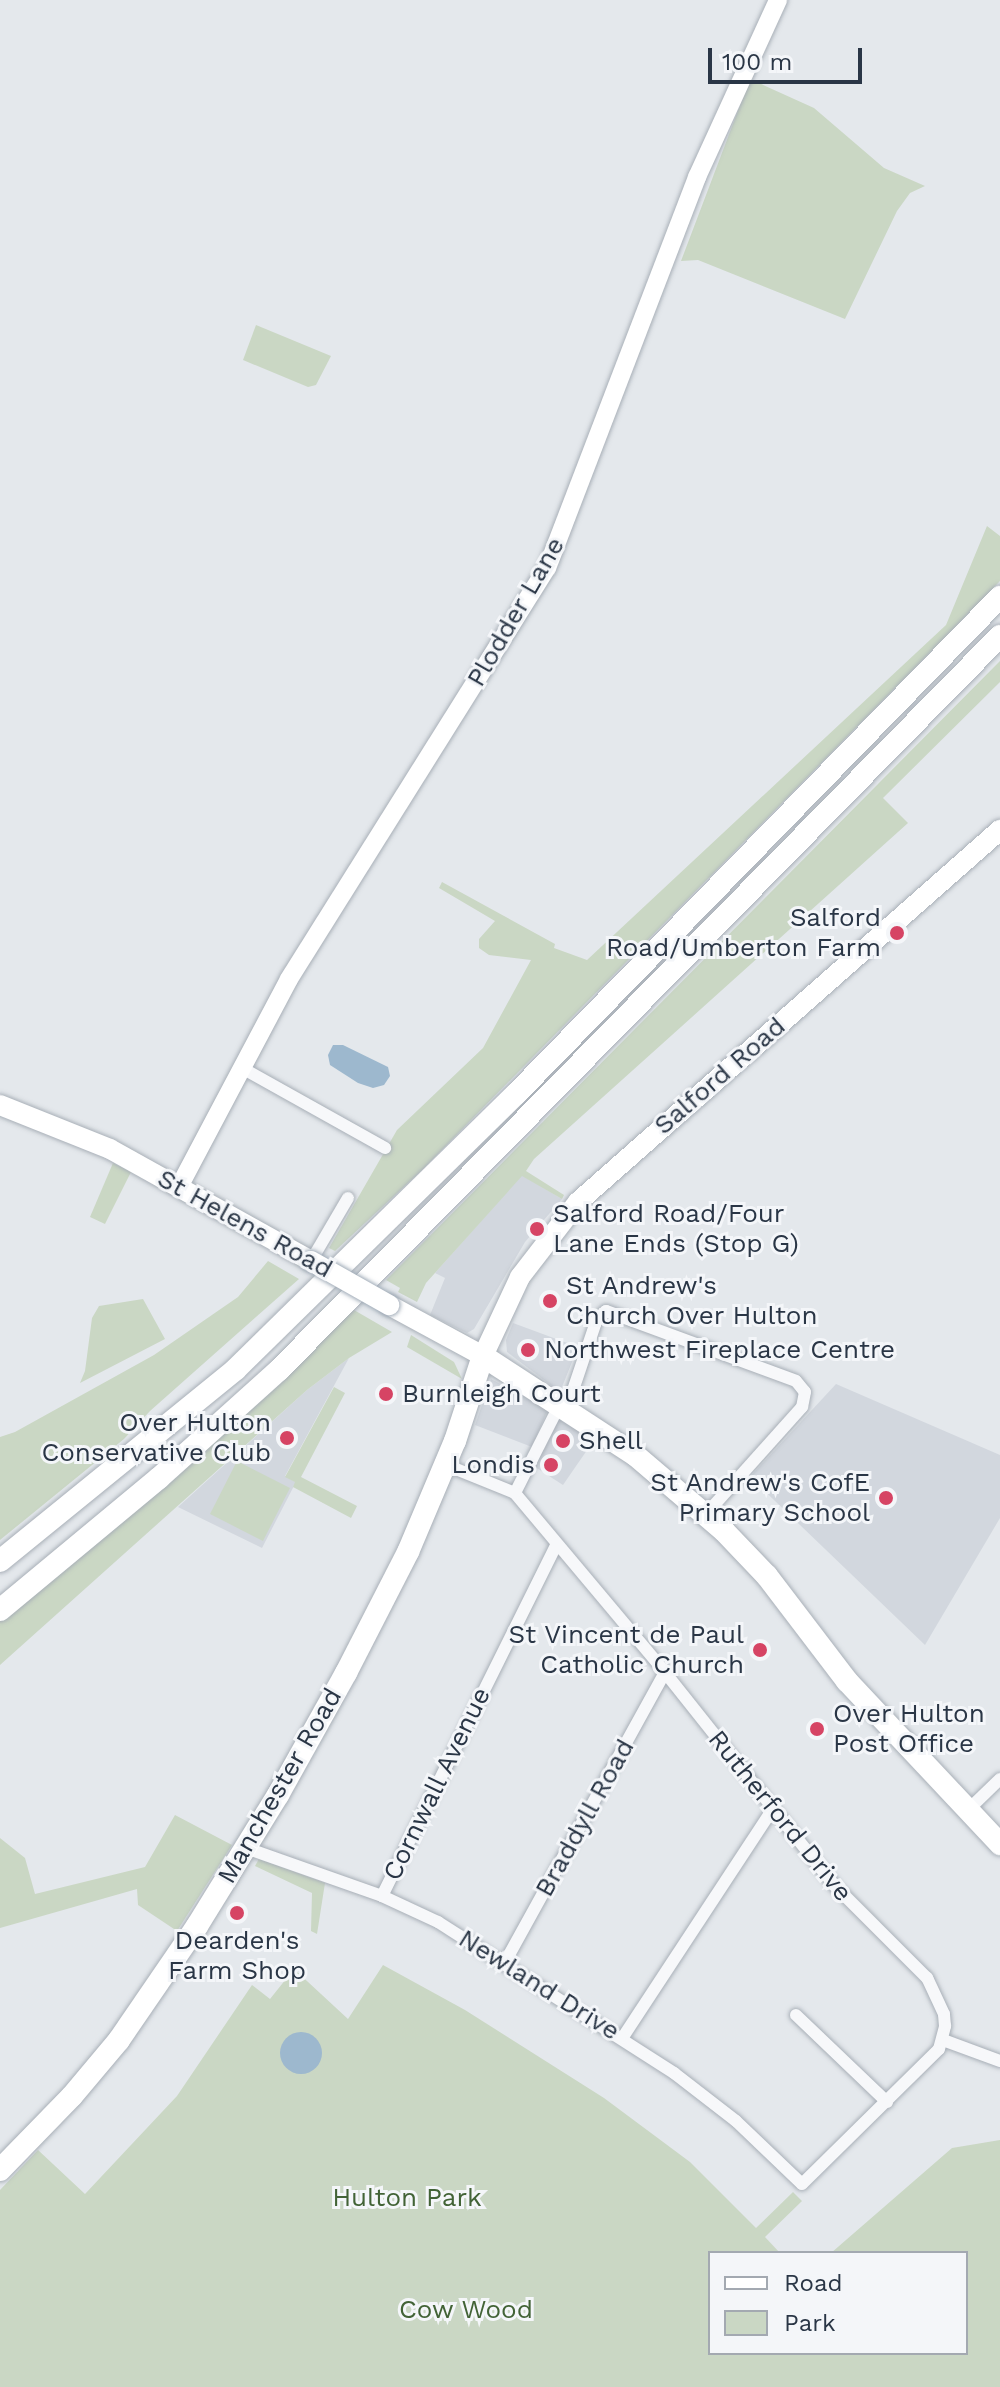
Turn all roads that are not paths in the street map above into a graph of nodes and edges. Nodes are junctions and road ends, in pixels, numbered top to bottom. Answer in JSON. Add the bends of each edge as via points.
{"nodes":[{"id":1,"x":778,"y":0,"type":"edge"},
{"id":2,"x":1000,"y":597,"type":"edge"},
{"id":3,"x":1000,"y":636,"type":"edge"},
{"id":4,"x":1000,"y":830,"type":"edge"},
{"id":5,"x":242,"y":1068,"type":"junction"},
{"id":6,"x":0,"y":1105,"type":"edge"},
{"id":7,"x":385,"y":1148,"type":"dead end"},
{"id":8,"x":179,"y":1187,"type":"junction"},
{"id":9,"x":348,"y":1198,"type":"dead end"},
{"id":10,"x":310,"y":1256,"type":"junction"},
{"id":11,"x":483,"y":1356,"type":"junction"},
{"id":12,"x":563,"y":1406,"type":"junction"},
{"id":13,"x":446,"y":1465,"type":"junction"},
{"id":14,"x":515,"y":1493,"type":"junction"},
{"id":15,"x":706,"y":1514,"type":"junction"},
{"id":16,"x":557,"y":1544,"type":"junction"},
{"id":17,"x":0,"y":1561,"type":"edge"},
{"id":18,"x":0,"y":1610,"type":"edge"},
{"id":19,"x":665,"y":1672,"type":"junction"},
{"id":20,"x":1000,"y":1779,"type":"edge"},
{"id":21,"x":773,"y":1809,"type":"junction"},
{"id":22,"x":967,"y":1811,"type":"junction"},
{"id":23,"x":1000,"y":1844,"type":"edge"},
{"id":24,"x":246,"y":1848,"type":"junction"},
{"id":25,"x":382,"y":1896,"type":"junction"},
{"id":26,"x":504,"y":1964,"type":"junction"},
{"id":27,"x":796,"y":2014,"type":"dead end"},
{"id":28,"x":623,"y":2037,"type":"junction"},
{"id":29,"x":943,"y":2040,"type":"junction"},
{"id":30,"x":1000,"y":2061,"type":"edge"},
{"id":31,"x":887,"y":2102,"type":"junction"},
{"id":32,"x":0,"y":2170,"type":"edge"}],
"edges":[{"from":1,"to":5,"type":"main road","name":"Plodder Lane","via":[[697,177],[547,568],[324,922]]},
{"from":2,"to":17,"type":"highway","via":[[516,1094],[236,1369]]},
{"from":3,"to":18,"type":"highway","via":[[279,1370]]},
{"from":4,"to":11,"type":"main road","name":"Salford Road","via":[[578,1202],[520,1277]]},
{"from":5,"to":7,"type":"street"},
{"from":5,"to":8,"type":"main road","name":"Plodder Lane"},
{"from":6,"to":8,"type":"main road","name":"St Helens Road","via":[[110,1149]]},
{"from":8,"to":10,"type":"main road","name":"St Helens Road"},
{"from":9,"to":10,"type":"street"},
{"from":10,"to":11,"type":"main road","name":"St Helens Road","bridge":true},
{"from":11,"to":12,"type":"highway"},
{"from":11,"to":13,"type":"highway","name":"Manchester Road"},
{"from":12,"to":14,"type":"street"},
{"from":12,"to":15,"type":"highway","via":[[635,1455]]},
{"from":12,"to":15,"type":"street","via":[[597,1319],[606,1311],[796,1381],[805,1392],[802,1407]]},
{"from":13,"to":14,"type":"street","name":"Rutherford Drive"},
{"from":13,"to":24,"type":"highway","name":"Manchester Road","via":[[346,1673]]},
{"from":14,"to":16,"type":"street","name":"Rutherford Drive"},
{"from":15,"to":22,"type":"highway","via":[[767,1576],[847,1681]]},
{"from":16,"to":19,"type":"street","name":"Rutherford Drive"},
{"from":16,"to":25,"type":"street","name":"Cornwall Avenue"},
{"from":19,"to":21,"type":"street","name":"Rutherford Drive"},
{"from":19,"to":26,"type":"street","name":"Braddyll Road"},
{"from":20,"to":22,"type":"street"},
{"from":21,"to":28,"type":"street"},
{"from":21,"to":29,"type":"street","name":"Rutherford Drive","via":[[853,1906],[934,1988],[944,2014]]},
{"from":22,"to":23,"type":"highway"},
{"from":24,"to":25,"type":"street","name":"Newland Drive"},
{"from":24,"to":32,"type":"highway","name":"Manchester Road","via":[[119,2040]]},
{"from":25,"to":26,"type":"street","name":"Newland Drive","via":[[438,1922]]},
{"from":26,"to":28,"type":"street","name":"Newland Drive"},
{"from":27,"to":31,"type":"street"},
{"from":28,"to":31,"type":"street","name":"Newland Drive","via":[[714,2102],[798,2182],[805,2183]]},
{"from":29,"to":30,"type":"street"},
{"from":29,"to":31,"type":"street"}]}
